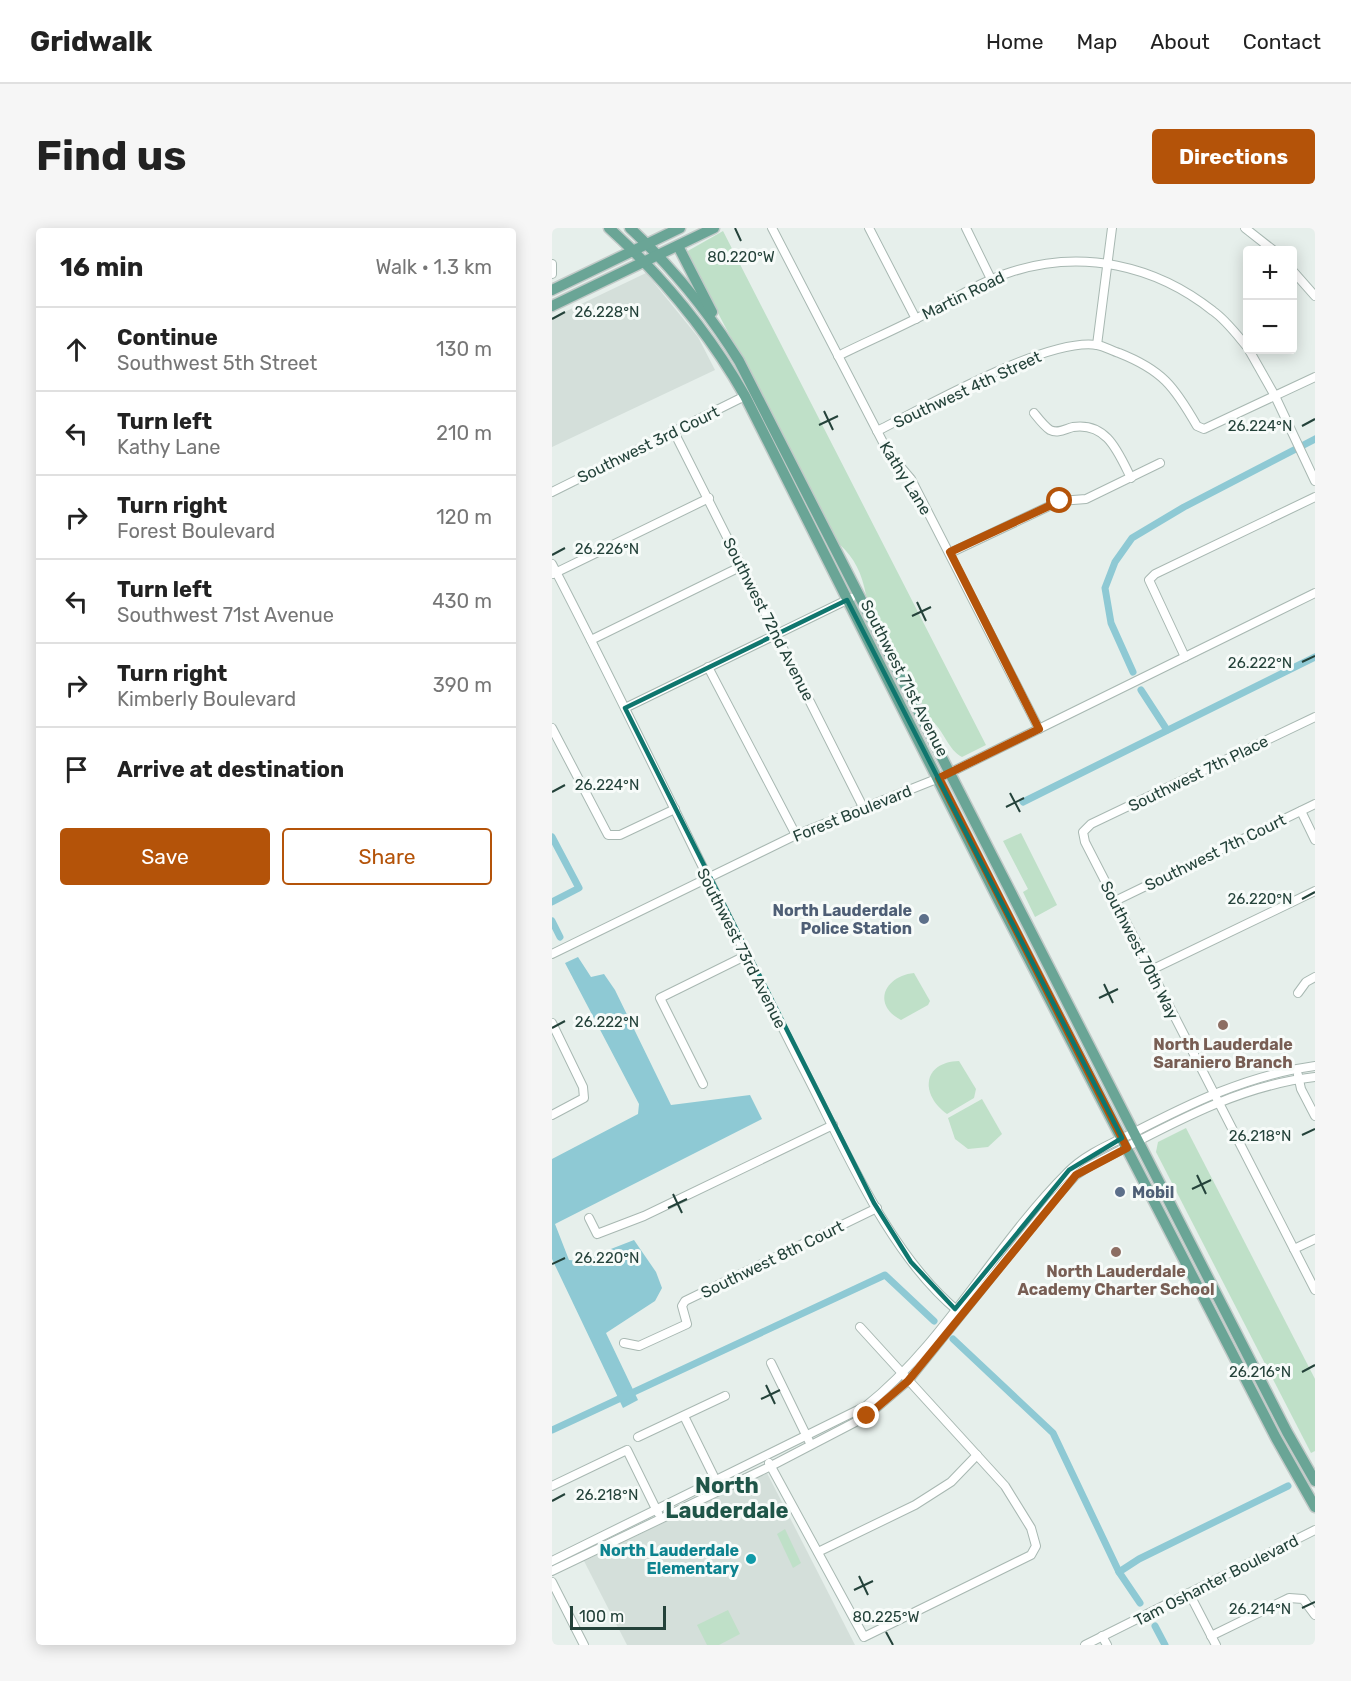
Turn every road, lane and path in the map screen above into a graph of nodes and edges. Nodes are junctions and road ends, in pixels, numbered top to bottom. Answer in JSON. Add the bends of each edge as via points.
{"nodes":[{"id":1,"x":609,"y":228,"type":"edge"},
{"id":2,"x":630,"y":228,"type":"edge"},
{"id":3,"x":680,"y":228,"type":"edge"},
{"id":4,"x":714,"y":228,"type":"edge"},
{"id":5,"x":772,"y":228,"type":"edge"},
{"id":6,"x":868,"y":228,"type":"edge"},
{"id":7,"x":966,"y":228,"type":"edge"},
{"id":8,"x":1112,"y":228,"type":"edge"},
{"id":9,"x":1245,"y":228,"type":"edge"},
{"id":10,"x":647,"y":244,"type":"junction"},
{"id":11,"x":678,"y":246,"type":"junction"},
{"id":12,"x":1268,"y":246,"type":"edge"},
{"id":13,"x":634,"y":250,"type":"junction"},
{"id":14,"x":658,"y":255,"type":"junction"},
{"id":15,"x":646,"y":261,"type":"junction"},
{"id":16,"x":1106,"y":262,"type":"junction"},
{"id":17,"x":552,"y":264,"type":"edge"},
{"id":18,"x":552,"y":274,"type":"edge"},
{"id":19,"x":1297,"y":275,"type":"edge"},
{"id":20,"x":991,"y":279,"type":"junction"},
{"id":21,"x":552,"y":290,"type":"edge"},
{"id":22,"x":1315,"y":296,"type":"edge"},
{"id":23,"x":552,"y":306,"type":"edge"},
{"id":24,"x":916,"y":319,"type":"junction"},
{"id":25,"x":720,"y":331,"type":"junction"},
{"id":26,"x":1243,"y":343,"type":"edge"},
{"id":27,"x":1097,"y":345,"type":"junction"},
{"id":28,"x":720,"y":354,"type":"junction"},
{"id":29,"x":1251,"y":354,"type":"edge"},
{"id":30,"x":838,"y":356,"type":"junction"},
{"id":31,"x":739,"y":361,"type":"junction"},
{"id":32,"x":1315,"y":377,"type":"edge"},
{"id":33,"x":745,"y":396,"type":"junction"},
{"id":34,"x":1275,"y":396,"type":"junction"},
{"id":35,"x":1034,"y":412,"type":"dead end"},
{"id":36,"x":673,"y":430,"type":"junction"},
{"id":37,"x":877,"y":431,"type":"junction"},
{"id":38,"x":1160,"y":463,"type":"dead end"},
{"id":39,"x":1131,"y":477,"type":"junction"},
{"id":40,"x":1315,"y":481,"type":"edge"},
{"id":41,"x":552,"y":492,"type":"edge"},
{"id":42,"x":1315,"y":497,"type":"edge"},
{"id":43,"x":709,"y":498,"type":"junction"},
{"id":44,"x":950,"y":552,"type":"junction"},
{"id":45,"x":742,"y":566,"type":"junction"},
{"id":46,"x":553,"y":570,"type":"edge"},
{"id":47,"x":1315,"y":593,"type":"edge"},
{"id":48,"x":859,"y":594,"type":"junction"},
{"id":49,"x":847,"y":600,"type":"junction"},
{"id":50,"x":777,"y":634,"type":"junction"},
{"id":51,"x":591,"y":640,"type":"junction"},
{"id":52,"x":1185,"y":657,"type":"junction"},
{"id":53,"x":708,"y":668,"type":"junction"},
{"id":54,"x":625,"y":708,"type":"junction"},
{"id":55,"x":1315,"y":717,"type":"edge"},
{"id":56,"x":552,"y":728,"type":"edge"},
{"id":57,"x":1039,"y":729,"type":"junction"},
{"id":58,"x":951,"y":772,"type":"junction"},
{"id":59,"x":939,"y":778,"type":"junction"},
{"id":60,"x":1315,"y":804,"type":"edge"},
{"id":61,"x":675,"y":809,"type":"junction"},
{"id":62,"x":864,"y":809,"type":"junction"},
{"id":63,"x":1300,"y":811,"type":"junction"},
{"id":64,"x":1083,"y":832,"type":"joint"},
{"id":65,"x":796,"y":835,"type":"junction"},
{"id":66,"x":1315,"y":840,"type":"edge"},
{"id":67,"x":707,"y":878,"type":"junction"},
{"id":68,"x":1315,"y":891,"type":"edge"},
{"id":69,"x":1115,"y":901,"type":"junction"},
{"id":70,"x":552,"y":954,"type":"edge"},
{"id":71,"x":745,"y":956,"type":"junction"},
{"id":72,"x":1149,"y":971,"type":"junction"},
{"id":73,"x":1315,"y":977,"type":"edge"},
{"id":74,"x":1298,"y":993,"type":"dead end"},
{"id":75,"x":552,"y":1023,"type":"edge"},
{"id":76,"x":554,"y":1034,"type":"edge"},
{"id":77,"x":1315,"y":1066,"type":"edge"},
{"id":78,"x":1296,"y":1068,"type":"junction"},
{"id":79,"x":1315,"y":1077,"type":"edge"},
{"id":80,"x":1299,"y":1079,"type":"junction"},
{"id":81,"x":703,"y":1084,"type":"dead end"},
{"id":82,"x":1213,"y":1093,"type":"junction"},
{"id":83,"x":1217,"y":1102,"type":"junction"},
{"id":84,"x":552,"y":1115,"type":"edge"},
{"id":85,"x":1315,"y":1116,"type":"edge"},
{"id":86,"x":833,"y":1125,"type":"junction"},
{"id":87,"x":1136,"y":1137,"type":"junction"},
{"id":88,"x":1124,"y":1143,"type":"junction"},
{"id":89,"x":877,"y":1209,"type":"junction"},
{"id":90,"x":589,"y":1218,"type":"dead end"},
{"id":91,"x":1315,"y":1239,"type":"edge"},
{"id":92,"x":1294,"y":1250,"type":"junction"},
{"id":93,"x":1315,"y":1290,"type":"edge"},
{"id":94,"x":958,"y":1312,"type":"junction"},
{"id":95,"x":860,"y":1327,"type":"dead end"},
{"id":96,"x":624,"y":1343,"type":"dead end"},
{"id":97,"x":771,"y":1363,"type":"dead end"},
{"id":98,"x":905,"y":1377,"type":"junction"},
{"id":99,"x":725,"y":1396,"type":"dead end"},
{"id":100,"x":684,"y":1416,"type":"junction"},
{"id":101,"x":638,"y":1437,"type":"dead end"},
{"id":102,"x":807,"y":1437,"type":"junction"},
{"id":103,"x":812,"y":1446,"type":"junction"},
{"id":104,"x":977,"y":1455,"type":"junction"},
{"id":105,"x":766,"y":1457,"type":"junction"},
{"id":106,"x":771,"y":1466,"type":"junction"},
{"id":107,"x":716,"y":1481,"type":"junction"},
{"id":108,"x":1315,"y":1481,"type":"edge"},
{"id":109,"x":552,"y":1486,"type":"edge"},
{"id":110,"x":1315,"y":1507,"type":"edge"},
{"id":111,"x":656,"y":1509,"type":"junction"},
{"id":112,"x":661,"y":1519,"type":"junction"},
{"id":113,"x":629,"y":1523,"type":"junction"},
{"id":114,"x":1315,"y":1530,"type":"edge"},
{"id":115,"x":590,"y":1552,"type":"junction"},
{"id":116,"x":818,"y":1552,"type":"junction"},
{"id":117,"x":552,"y":1561,"type":"edge"},
{"id":118,"x":552,"y":1571,"type":"edge"},
{"id":119,"x":552,"y":1582,"type":"edge"},
{"id":120,"x":1189,"y":1593,"type":"junction"},
{"id":121,"x":1315,"y":1615,"type":"edge"},
{"id":122,"x":1102,"y":1636,"type":"junction"},
{"id":123,"x":1214,"y":1641,"type":"edge"},
{"id":124,"x":584,"y":1645,"type":"edge"},
{"id":125,"x":1085,"y":1645,"type":"edge"},
{"id":126,"x":1107,"y":1645,"type":"edge"}],
"edges":[{"from":1,"to":13,"type":"main road","name":"Southwest 71st Avenue"},
{"from":2,"to":10,"type":"main road","name":"Southwest 71st Avenue"},
{"from":3,"to":10,"type":"main road"},
{"from":4,"to":11,"type":"main road"},
{"from":5,"to":30,"type":"street","name":"Kathy Lane"},
{"from":6,"to":24,"type":"street"},
{"from":7,"to":20,"type":"street"},
{"from":8,"to":16,"type":"street"},
{"from":9,"to":12,"type":"street"},
{"from":10,"to":13,"type":"main road"},
{"from":10,"to":14,"type":"main road","name":"Southwest 71st Avenue"},
{"from":11,"to":14,"type":"main road"},
{"from":11,"to":25,"type":"main road"},
{"from":13,"to":15,"type":"main road","name":"Southwest 71st Avenue"},
{"from":13,"to":21,"type":"main road"},
{"from":14,"to":15,"type":"main road"},
{"from":14,"to":25,"type":"main road","name":"Southwest 71st Avenue"},
{"from":15,"to":23,"type":"main road"},
{"from":15,"to":28,"type":"main road","name":"Southwest 71st Avenue"},
{"from":16,"to":20,"type":"street","name":"Martin Road","via":[[1051,262]]},
{"from":16,"to":26,"type":"street","name":"Martin Road","via":[[1150,273],[1188,293],[1215,312]]},
{"from":16,"to":27,"type":"street"},
{"from":17,"to":18,"type":"street"},
{"from":19,"to":22,"type":"street"},
{"from":20,"to":24,"type":"street","name":"Martin Road"},
{"from":24,"to":30,"type":"street","name":"Martin Road"},
{"from":25,"to":31,"type":"main road","name":"Southwest 71st Avenue"},
{"from":27,"to":34,"type":"street","name":"Southwest 4th Street","via":[[1145,363],[1167,381],[1197,426],[1204,429]]},
{"from":27,"to":37,"type":"street","name":"Southwest 4th Street","via":[[1036,354]]},
{"from":28,"to":31,"type":"main road"},
{"from":28,"to":33,"type":"main road","name":"Southwest 71st Avenue"},
{"from":29,"to":34,"type":"street","name":"Martin Road"},
{"from":30,"to":37,"type":"street","name":"Kathy Lane"},
{"from":31,"to":48,"type":"main road","name":"Southwest 71st Avenue"},
{"from":32,"to":34,"type":"street"},
{"from":33,"to":36,"type":"street","name":"Southwest 3rd Court"},
{"from":33,"to":49,"type":"main road","name":"Southwest 71st Avenue"},
{"from":34,"to":40,"type":"street","name":"Martin Road"},
{"from":35,"to":39,"type":"street","via":[[1050,430],[1089,427],[1101,431],[1113,443]]},
{"from":36,"to":41,"type":"street","name":"Southwest 3rd Court"},
{"from":36,"to":43,"type":"street","name":"Southwest 72nd Avenue"},
{"from":37,"to":44,"type":"street","name":"Kathy Lane","via":[[888,452],[911,479]]},
{"from":38,"to":39,"type":"street"},
{"from":39,"to":44,"type":"street","via":[[1086,499],[1060,501]]},
{"from":42,"to":52,"type":"street","via":[[1149,580]]},
{"from":43,"to":45,"type":"street","name":"Southwest 72nd Avenue"},
{"from":43,"to":46,"type":"street"},
{"from":44,"to":57,"type":"street","name":"Kathy Lane"},
{"from":45,"to":50,"type":"street","name":"Southwest 72nd Avenue"},
{"from":45,"to":51,"type":"street"},
{"from":46,"to":51,"type":"street","name":"Southwest 73rd Avenue"},
{"from":47,"to":52,"type":"street","name":"Forest Boulevard"},
{"from":48,"to":49,"type":"street"},
{"from":48,"to":58,"type":"main road","name":"Southwest 71st Avenue"},
{"from":49,"to":50,"type":"street"},
{"from":49,"to":59,"type":"main road","name":"Southwest 71st Avenue"},
{"from":50,"to":53,"type":"street"},
{"from":50,"to":62,"type":"street","name":"Southwest 72nd Avenue"},
{"from":51,"to":54,"type":"street","name":"Southwest 73rd Avenue"},
{"from":52,"to":57,"type":"street","name":"Forest Boulevard"},
{"from":53,"to":54,"type":"street"},
{"from":53,"to":65,"type":"street"},
{"from":54,"to":61,"type":"street","name":"Southwest 73rd Avenue"},
{"from":55,"to":64,"type":"street","name":"Southwest 7th Place","via":[[1091,824]]},
{"from":56,"to":61,"type":"street","via":[[608,835],[620,835]]},
{"from":57,"to":58,"type":"street","name":"Forest Boulevard"},
{"from":58,"to":59,"type":"street","name":"Forest Boulevard"},
{"from":58,"to":87,"type":"main road","name":"Southwest 71st Avenue"},
{"from":59,"to":62,"type":"street","name":"Forest Boulevard"},
{"from":59,"to":88,"type":"main road","name":"Southwest 71st Avenue"},
{"from":60,"to":63,"type":"street","name":"Southwest 7th Court"},
{"from":61,"to":67,"type":"street","name":"Southwest 73rd Avenue"},
{"from":62,"to":65,"type":"street","name":"Forest Boulevard"},
{"from":63,"to":66,"type":"street"},
{"from":63,"to":69,"type":"street","name":"Southwest 7th Court"},
{"from":64,"to":69,"type":"street","name":"Southwest 70th Way"},
{"from":65,"to":67,"type":"street","name":"Forest Boulevard"},
{"from":67,"to":70,"type":"street","name":"Forest Boulevard"},
{"from":67,"to":71,"type":"street","name":"Southwest 73rd Avenue"},
{"from":68,"to":72,"type":"street"},
{"from":69,"to":72,"type":"street","name":"Southwest 70th Way"},
{"from":71,"to":81,"type":"street","via":[[660,998]]},
{"from":71,"to":86,"type":"street","name":"Southwest 73rd Avenue"},
{"from":72,"to":82,"type":"street","name":"Southwest 70th Way"},
{"from":73,"to":74,"type":"street"},
{"from":75,"to":76,"type":"street"},
{"from":76,"to":84,"type":"street","via":[[583,1087],[584,1098]]},
{"from":77,"to":78,"type":"street"},
{"from":78,"to":80,"type":"street"},
{"from":78,"to":82,"type":"street","via":[[1245,1080]]},
{"from":79,"to":80,"type":"street"},
{"from":80,"to":83,"type":"street"},
{"from":80,"to":85,"type":"street"},
{"from":82,"to":83,"type":"street","name":"Southwest 70th Way"},
{"from":82,"to":87,"type":"street"},
{"from":83,"to":87,"type":"street"},
{"from":83,"to":92,"type":"street","name":"Southwest 70th Way"},
{"from":86,"to":89,"type":"street","name":"Southwest 73rd Avenue"},
{"from":86,"to":90,"type":"street","via":[[644,1216],[597,1234]]},
{"from":87,"to":88,"type":"street"},
{"from":87,"to":108,"type":"main road","name":"Southwest 71st Avenue"},
{"from":88,"to":94,"type":"street","via":[[1069,1170]]},
{"from":88,"to":110,"type":"main road","name":"Southwest 71st Avenue"},
{"from":89,"to":94,"type":"street","name":"Southwest 73rd Avenue","via":[[910,1262]]},
{"from":89,"to":96,"type":"street","name":"Southwest 8th Court","via":[[685,1301],[682,1306],[687,1324],[639,1346]]},
{"from":91,"to":92,"type":"street"},
{"from":92,"to":93,"type":"street","name":"Southwest 70th Way"},
{"from":94,"to":98,"type":"street"},
{"from":95,"to":98,"type":"street"},
{"from":97,"to":102,"type":"street"},
{"from":98,"to":102,"type":"street","via":[[866,1406]]},
{"from":98,"to":103,"type":"street","via":[[867,1416]]},
{"from":98,"to":104,"type":"street"},
{"from":99,"to":100,"type":"street"},
{"from":100,"to":101,"type":"street"},
{"from":100,"to":107,"type":"street"},
{"from":102,"to":103,"type":"street"},
{"from":102,"to":105,"type":"street"},
{"from":103,"to":106,"type":"street"},
{"from":104,"to":116,"type":"street","via":[[951,1482],[915,1505]]},
{"from":104,"to":116,"type":"street","via":[[1009,1492],[1031,1528],[1036,1546],[1031,1555],[864,1636]]},
{"from":105,"to":106,"type":"street"},
{"from":105,"to":107,"type":"street"},
{"from":106,"to":112,"type":"street"},
{"from":106,"to":116,"type":"street"},
{"from":107,"to":111,"type":"street"},
{"from":109,"to":111,"type":"street","via":[[627,1450]]},
{"from":111,"to":112,"type":"street"},
{"from":111,"to":113,"type":"street"},
{"from":112,"to":115,"type":"street"},
{"from":113,"to":115,"type":"street","via":[[596,1543]]},
{"from":113,"to":117,"type":"street"},
{"from":114,"to":120,"type":"street","name":"Tam Oshanter Boulevard"},
{"from":115,"to":118,"type":"street"},
{"from":119,"to":124,"type":"street"},
{"from":120,"to":122,"type":"street","name":"Tam Oshanter Boulevard"},
{"from":120,"to":123,"type":"street"},
{"from":121,"to":123,"type":"street","via":[[1303,1599],[1289,1598]]},
{"from":122,"to":125,"type":"street","name":"Tam Oshanter Boulevard"},
{"from":122,"to":126,"type":"street"}]}
